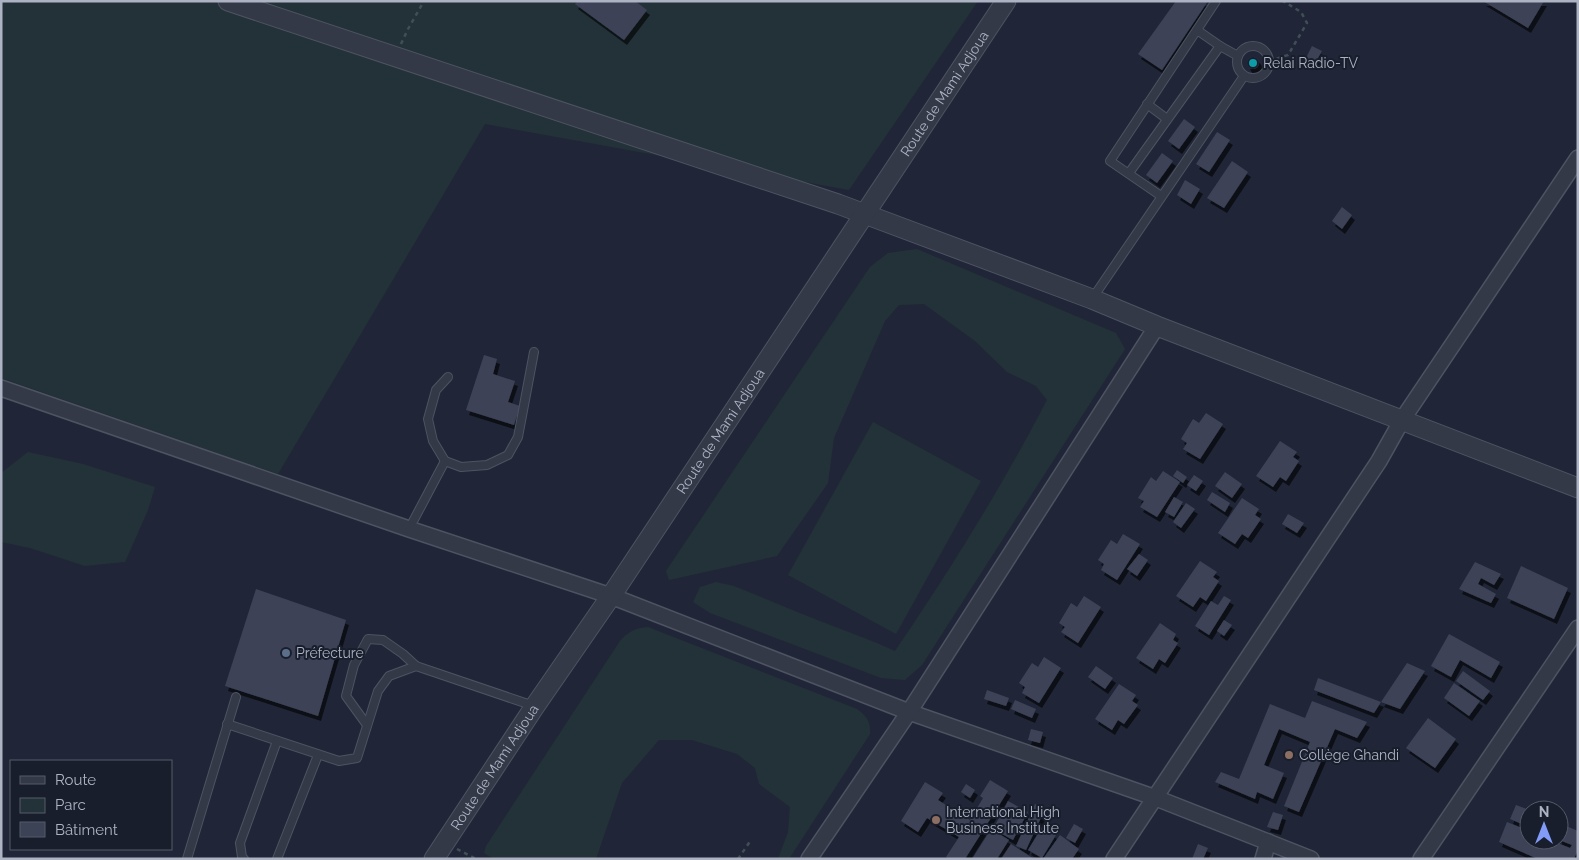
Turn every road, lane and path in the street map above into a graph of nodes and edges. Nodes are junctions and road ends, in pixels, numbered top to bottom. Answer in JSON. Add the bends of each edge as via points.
{"nodes":[{"id":1,"x":228,"y":1,"type":"edge"},
{"id":2,"x":424,"y":1,"type":"edge"},
{"id":3,"x":1006,"y":1,"type":"edge"},
{"id":4,"x":1216,"y":1,"type":"edge"},
{"id":5,"x":1283,"y":1,"type":"edge"},
{"id":6,"x":1197,"y":30,"type":"junction"},
{"id":7,"x":1220,"y":46,"type":"junction"},
{"id":8,"x":1238,"y":56,"type":"junction"},
{"id":9,"x":396,"y":57,"type":"junction"},
{"id":10,"x":1269,"y":61,"type":"junction"},
{"id":11,"x":1244,"y":76,"type":"junction"},
{"id":12,"x":1147,"y":104,"type":"junction"},
{"id":13,"x":1167,"y":119,"type":"junction"},
{"id":14,"x":1578,"y":158,"type":"edge"},
{"id":15,"x":1129,"y":173,"type":"junction"},
{"id":16,"x":1161,"y":196,"type":"junction"},
{"id":17,"x":864,"y":214,"type":"junction"},
{"id":18,"x":1092,"y":299,"type":"junction"},
{"id":19,"x":1158,"y":326,"type":"junction"},
{"id":20,"x":534,"y":352,"type":"dead end"},
{"id":21,"x":448,"y":377,"type":"dead end"},
{"id":22,"x":1,"y":388,"type":"edge"},
{"id":23,"x":1402,"y":420,"type":"junction"},
{"id":24,"x":445,"y":461,"type":"junction"},
{"id":25,"x":1578,"y":488,"type":"edge"},
{"id":26,"x":409,"y":529,"type":"junction"},
{"id":27,"x":611,"y":596,"type":"junction"},
{"id":28,"x":1578,"y":628,"type":"edge"},
{"id":29,"x":416,"y":666,"type":"junction"},
{"id":30,"x":236,"y":697,"type":"dead end"},
{"id":31,"x":535,"y":706,"type":"junction"},
{"id":32,"x":909,"y":712,"type":"junction"},
{"id":33,"x":227,"y":724,"type":"junction"},
{"id":34,"x":367,"y":726,"type":"junction"},
{"id":35,"x":277,"y":741,"type":"junction"},
{"id":36,"x":318,"y":755,"type":"junction"},
{"id":37,"x":1156,"y":798,"type":"junction"},
{"id":38,"x":751,"y":840,"type":"dead end"},
{"id":39,"x":1268,"y":842,"type":"junction"},
{"id":40,"x":444,"y":843,"type":"junction"},
{"id":41,"x":187,"y":859,"type":"edge"},
{"id":42,"x":244,"y":859,"type":"edge"},
{"id":43,"x":276,"y":859,"type":"edge"},
{"id":44,"x":434,"y":859,"type":"edge"},
{"id":45,"x":476,"y":859,"type":"edge"},
{"id":46,"x":738,"y":859,"type":"edge"},
{"id":47,"x":809,"y":859,"type":"edge"},
{"id":48,"x":1114,"y":859,"type":"edge"},
{"id":49,"x":1263,"y":859,"type":"edge"},
{"id":50,"x":1311,"y":859,"type":"edge"},
{"id":51,"x":1421,"y":859,"type":"edge"}],
"edges":[{"from":1,"to":9,"type":"street"},
{"from":2,"to":9,"type":"path"},
{"from":3,"to":17,"type":"street","name":"Route de Mami Adjoua"},
{"from":4,"to":6,"type":"lane"},
{"from":5,"to":10,"type":"path","via":[[1301,12],[1307,23],[1288,54]]},
{"from":6,"to":7,"type":"lane"},
{"from":6,"to":12,"type":"lane"},
{"from":7,"to":8,"type":"lane"},
{"from":7,"to":13,"type":"lane"},
{"from":8,"to":10,"type":"lane","via":[[1248,47],[1258,47],[1266,52]]},
{"from":8,"to":11,"type":"lane","via":[[1238,69]]},
{"from":9,"to":17,"type":"street"},
{"from":10,"to":11,"type":"lane","via":[[1266,71],[1259,77]]},
{"from":11,"to":16,"type":"lane"},
{"from":12,"to":13,"type":"lane"},
{"from":12,"to":15,"type":"lane","via":[[1110,161]]},
{"from":13,"to":15,"type":"lane"},
{"from":14,"to":23,"type":"street"},
{"from":15,"to":16,"type":"lane"},
{"from":16,"to":18,"type":"lane"},
{"from":17,"to":18,"type":"street"},
{"from":17,"to":27,"type":"street","name":"Route de Mami Adjoua"},
{"from":18,"to":19,"type":"street"},
{"from":19,"to":23,"type":"street"},
{"from":19,"to":32,"type":"street"},
{"from":20,"to":24,"type":"lane","via":[[518,437],[508,455],[488,465],[461,467]]},
{"from":21,"to":24,"type":"lane","via":[[436,390],[428,419],[433,441]]},
{"from":22,"to":26,"type":"street"},
{"from":23,"to":25,"type":"street"},
{"from":23,"to":37,"type":"street","via":[[1379,460]]},
{"from":24,"to":26,"type":"lane"},
{"from":26,"to":27,"type":"street"},
{"from":27,"to":31,"type":"street","name":"Route de Mami Adjoua"},
{"from":27,"to":32,"type":"street"},
{"from":28,"to":51,"type":"street"},
{"from":29,"to":31,"type":"lane"},
{"from":29,"to":34,"type":"lane","via":[[389,676],[378,691]]},
{"from":29,"to":34,"type":"lane","via":[[383,640],[368,639],[354,665],[346,696]]},
{"from":30,"to":33,"type":"lane"},
{"from":31,"to":40,"type":"street","name":"Route de Mami Adjoua"},
{"from":32,"to":37,"type":"street"},
{"from":32,"to":47,"type":"street"},
{"from":33,"to":35,"type":"lane"},
{"from":33,"to":41,"type":"lane"},
{"from":34,"to":36,"type":"lane","via":[[357,758],[339,761]]},
{"from":35,"to":36,"type":"lane"},
{"from":35,"to":42,"type":"lane","via":[[240,843]]},
{"from":36,"to":43,"type":"lane"},
{"from":37,"to":39,"type":"street"},
{"from":37,"to":48,"type":"street"},
{"from":38,"to":46,"type":"path"},
{"from":39,"to":49,"type":"street"},
{"from":39,"to":50,"type":"street"},
{"from":40,"to":44,"type":"street","name":"Route de Mami Adjoua"},
{"from":40,"to":45,"type":"path"}]}
